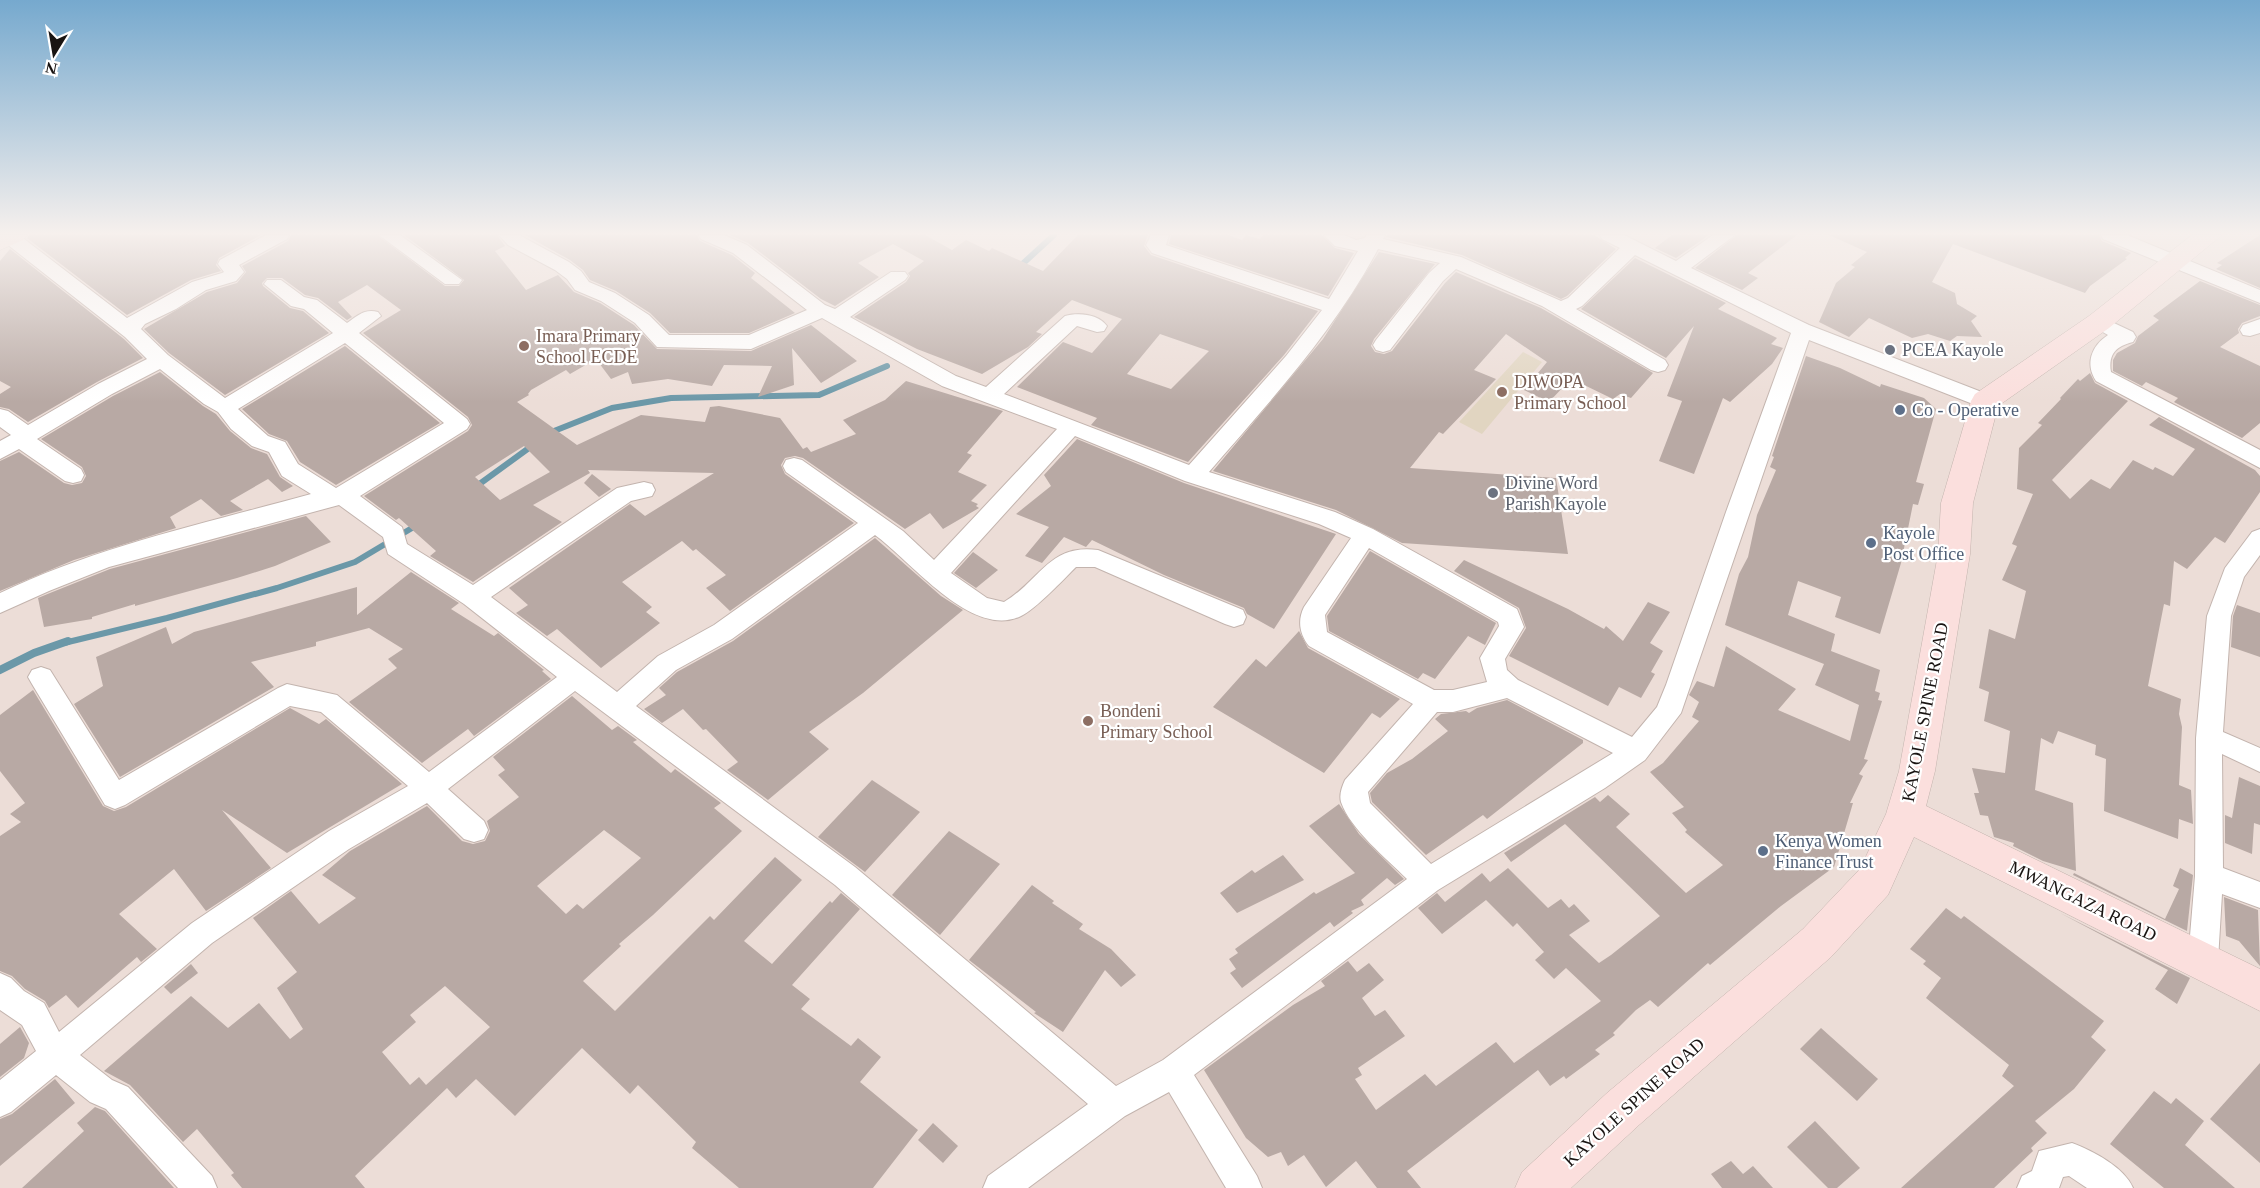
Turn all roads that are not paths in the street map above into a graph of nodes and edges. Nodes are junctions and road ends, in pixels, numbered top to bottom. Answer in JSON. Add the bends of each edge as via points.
{"nodes":[{"id":1,"x":77,"y":290,"type":"edge"},
{"id":2,"x":192,"y":290,"type":"edge"},
{"id":3,"x":283,"y":290,"type":"edge"},
{"id":4,"x":592,"y":290,"type":"edge"},
{"id":5,"x":796,"y":290,"type":"edge"},
{"id":6,"x":870,"y":290,"type":"edge"},
{"id":7,"x":1284,"y":290,"type":"edge"},
{"id":8,"x":1345,"y":290,"type":"edge"},
{"id":9,"x":1426,"y":290,"type":"edge"},
{"id":10,"x":1521,"y":290,"type":"edge"},
{"id":11,"x":1587,"y":290,"type":"edge"},
{"id":12,"x":1720,"y":290,"type":"edge"},
{"id":13,"x":2137,"y":290,"type":"edge"},
{"id":14,"x":2244,"y":290,"type":"edge"},
{"id":15,"x":2260,"y":297,"type":"edge"},
{"id":16,"x":1334,"y":307,"type":"junction"},
{"id":17,"x":1561,"y":308,"type":"junction"},
{"id":18,"x":827,"y":313,"type":"junction"},
{"id":19,"x":371,"y":316,"type":"dead end"},
{"id":20,"x":2099,"y":322,"type":"junction"},
{"id":21,"x":1097,"y":326,"type":"dead end"},
{"id":22,"x":1802,"y":330,"type":"junction"},
{"id":23,"x":132,"y":332,"type":"junction"},
{"id":24,"x":348,"y":333,"type":"junction"},
{"id":25,"x":1383,"y":345,"type":"dead end"},
{"id":26,"x":161,"y":360,"type":"junction"},
{"id":27,"x":1658,"y":364,"type":"dead end"},
{"id":28,"x":989,"y":396,"type":"junction"},
{"id":29,"x":1985,"y":401,"type":"junction"},
{"id":30,"x":225,"y":407,"type":"junction"},
{"id":31,"x":0,"y":416,"type":"edge"},
{"id":32,"x":1072,"y":426,"type":"junction"},
{"id":33,"x":24,"y":438,"type":"junction"},
{"id":34,"x":0,"y":452,"type":"edge"},
{"id":35,"x":2260,"y":460,"type":"edge"},
{"id":36,"x":794,"y":466,"type":"dead end"},
{"id":37,"x":73,"y":475,"type":"dead end"},
{"id":38,"x":1193,"y":475,"type":"junction"},
{"id":39,"x":644,"y":490,"type":"dead end"},
{"id":40,"x":337,"y":496,"type":"junction"},
{"id":41,"x":875,"y":523,"type":"junction"},
{"id":42,"x":1365,"y":535,"type":"junction"},
{"id":43,"x":2260,"y":538,"type":"edge"},
{"id":44,"x":934,"y":575,"type":"junction"},
{"id":45,"x":473,"y":597,"type":"junction"},
{"id":46,"x":0,"y":604,"type":"edge"},
{"id":47,"x":1234,"y":617,"type":"dead end"},
{"id":48,"x":41,"y":677,"type":"dead end"},
{"id":49,"x":575,"y":677,"type":"junction"},
{"id":50,"x":1509,"y":687,"type":"junction"},
{"id":51,"x":1431,"y":701,"type":"junction"},
{"id":52,"x":618,"y":707,"type":"junction"},
{"id":53,"x":2209,"y":738,"type":"junction"},
{"id":54,"x":1636,"y":752,"type":"junction"},
{"id":55,"x":2260,"y":761,"type":"edge"},
{"id":56,"x":429,"y":788,"type":"junction"},
{"id":57,"x":1905,"y":814,"type":"junction"},
{"id":58,"x":474,"y":830,"type":"dead end"},
{"id":59,"x":2209,"y":876,"type":"junction"},
{"id":60,"x":1428,"y":881,"type":"junction"},
{"id":61,"x":2260,"y":895,"type":"edge"},
{"id":62,"x":2202,"y":960,"type":"junction"},
{"id":63,"x":0,"y":988,"type":"edge"},
{"id":64,"x":2260,"y":991,"type":"edge"},
{"id":65,"x":54,"y":1054,"type":"junction"},
{"id":66,"x":1174,"y":1071,"type":"junction"},
{"id":67,"x":0,"y":1101,"type":"edge"},
{"id":68,"x":1114,"y":1106,"type":"junction"},
{"id":69,"x":200,"y":1188,"type":"edge"},
{"id":70,"x":1000,"y":1188,"type":"edge"},
{"id":71,"x":1245,"y":1188,"type":"edge"},
{"id":72,"x":1538,"y":1188,"type":"edge"},
{"id":73,"x":2034,"y":1188,"type":"edge"},
{"id":74,"x":2116,"y":1188,"type":"edge"}],
"edges":[{"from":1,"to":23,"type":"street"},
{"from":2,"to":23,"type":"street","via":[[138,320],[130,326]]},
{"from":3,"to":24,"type":"street","via":[[298,302],[310,304]]},
{"from":4,"to":18,"type":"street","via":[[642,319],[664,342],[751,342]]},
{"from":5,"to":18,"type":"street"},
{"from":6,"to":18,"type":"street"},
{"from":7,"to":16,"type":"street"},
{"from":8,"to":16,"type":"street"},
{"from":9,"to":25,"type":"street"},
{"from":10,"to":17,"type":"street"},
{"from":11,"to":17,"type":"street"},
{"from":12,"to":22,"type":"street"},
{"from":13,"to":20,"type":"main road"},
{"from":14,"to":15,"type":"street"},
{"from":16,"to":38,"type":"street","via":[[1286,369]]},
{"from":17,"to":27,"type":"street"},
{"from":18,"to":28,"type":"street","via":[[949,381]]},
{"from":19,"to":24,"type":"street"},
{"from":20,"to":29,"type":"main road"},
{"from":20,"to":35,"type":"street","via":[[2126,337],[2116,339],[2102,352],[2103,376]]},
{"from":21,"to":28,"type":"street","via":[[1071,320]]},
{"from":22,"to":29,"type":"street"},
{"from":22,"to":54,"type":"street","via":[[1679,686],[1668,713]]},
{"from":23,"to":26,"type":"street"},
{"from":24,"to":30,"type":"street"},
{"from":24,"to":40,"type":"street","via":[[459,424]]},
{"from":26,"to":30,"type":"street"},
{"from":26,"to":33,"type":"street"},
{"from":28,"to":32,"type":"street"},
{"from":29,"to":57,"type":"main road","name":"KAYOLE SPINE ROAD","via":[[1957,503],[1954,554],[1917,771]]},
{"from":30,"to":40,"type":"street","via":[[260,441],[277,447],[290,470]]},
{"from":31,"to":33,"type":"street"},
{"from":32,"to":38,"type":"street"},
{"from":32,"to":44,"type":"street"},
{"from":33,"to":34,"type":"street"},
{"from":33,"to":37,"type":"street"},
{"from":36,"to":41,"type":"street"},
{"from":38,"to":42,"type":"street","via":[[1327,518]]},
{"from":39,"to":45,"type":"street","via":[[625,494]]},
{"from":40,"to":45,"type":"street"},
{"from":40,"to":46,"type":"street","via":[[103,560]]},
{"from":41,"to":44,"type":"street"},
{"from":41,"to":52,"type":"street","via":[[723,632],[667,663]]},
{"from":42,"to":50,"type":"street","via":[[1508,616],[1512,627],[1492,658],[1496,675]]},
{"from":42,"to":51,"type":"street","via":[[1313,614],[1313,633]]},
{"from":43,"to":53,"type":"street","via":[[2233,574],[2219,616]]},
{"from":44,"to":47,"type":"street","via":[[980,606],[1004,612],[1014,609],[1070,559],[1084,557],[1098,559]]},
{"from":45,"to":49,"type":"street"},
{"from":48,"to":56,"type":"street","via":[[115,797],[287,694],[328,703]]},
{"from":49,"to":52,"type":"street"},
{"from":49,"to":56,"type":"street"},
{"from":50,"to":51,"type":"street","via":[[1453,701]]},
{"from":50,"to":54,"type":"street"},
{"from":51,"to":60,"type":"street","via":[[1360,780],[1354,800],[1360,812]]},
{"from":52,"to":68,"type":"street","via":[[845,876]]},
{"from":53,"to":55,"type":"street"},
{"from":53,"to":59,"type":"street"},
{"from":54,"to":60,"type":"street"},
{"from":56,"to":58,"type":"street"},
{"from":56,"to":65,"type":"street","via":[[339,840],[202,933]]},
{"from":57,"to":62,"type":"main road","name":"MWANGAZA ROAD"},
{"from":57,"to":72,"type":"main road","name":"KAYOLE SPINE ROAD","via":[[1874,882],[1816,943],[1623,1109]]},
{"from":59,"to":61,"type":"street"},
{"from":59,"to":62,"type":"street"},
{"from":60,"to":66,"type":"street"},
{"from":62,"to":64,"type":"main road","name":"MWANGAZA ROAD"},
{"from":63,"to":65,"type":"street","via":[[33,1014]]},
{"from":65,"to":67,"type":"street"},
{"from":65,"to":69,"type":"street","via":[[101,1091],[117,1098]]},
{"from":66,"to":68,"type":"street"},
{"from":66,"to":71,"type":"street"},
{"from":68,"to":70,"type":"street"},
{"from":73,"to":74,"type":"street","via":[[2045,1182],[2051,1163],[2072,1159]]}]}
